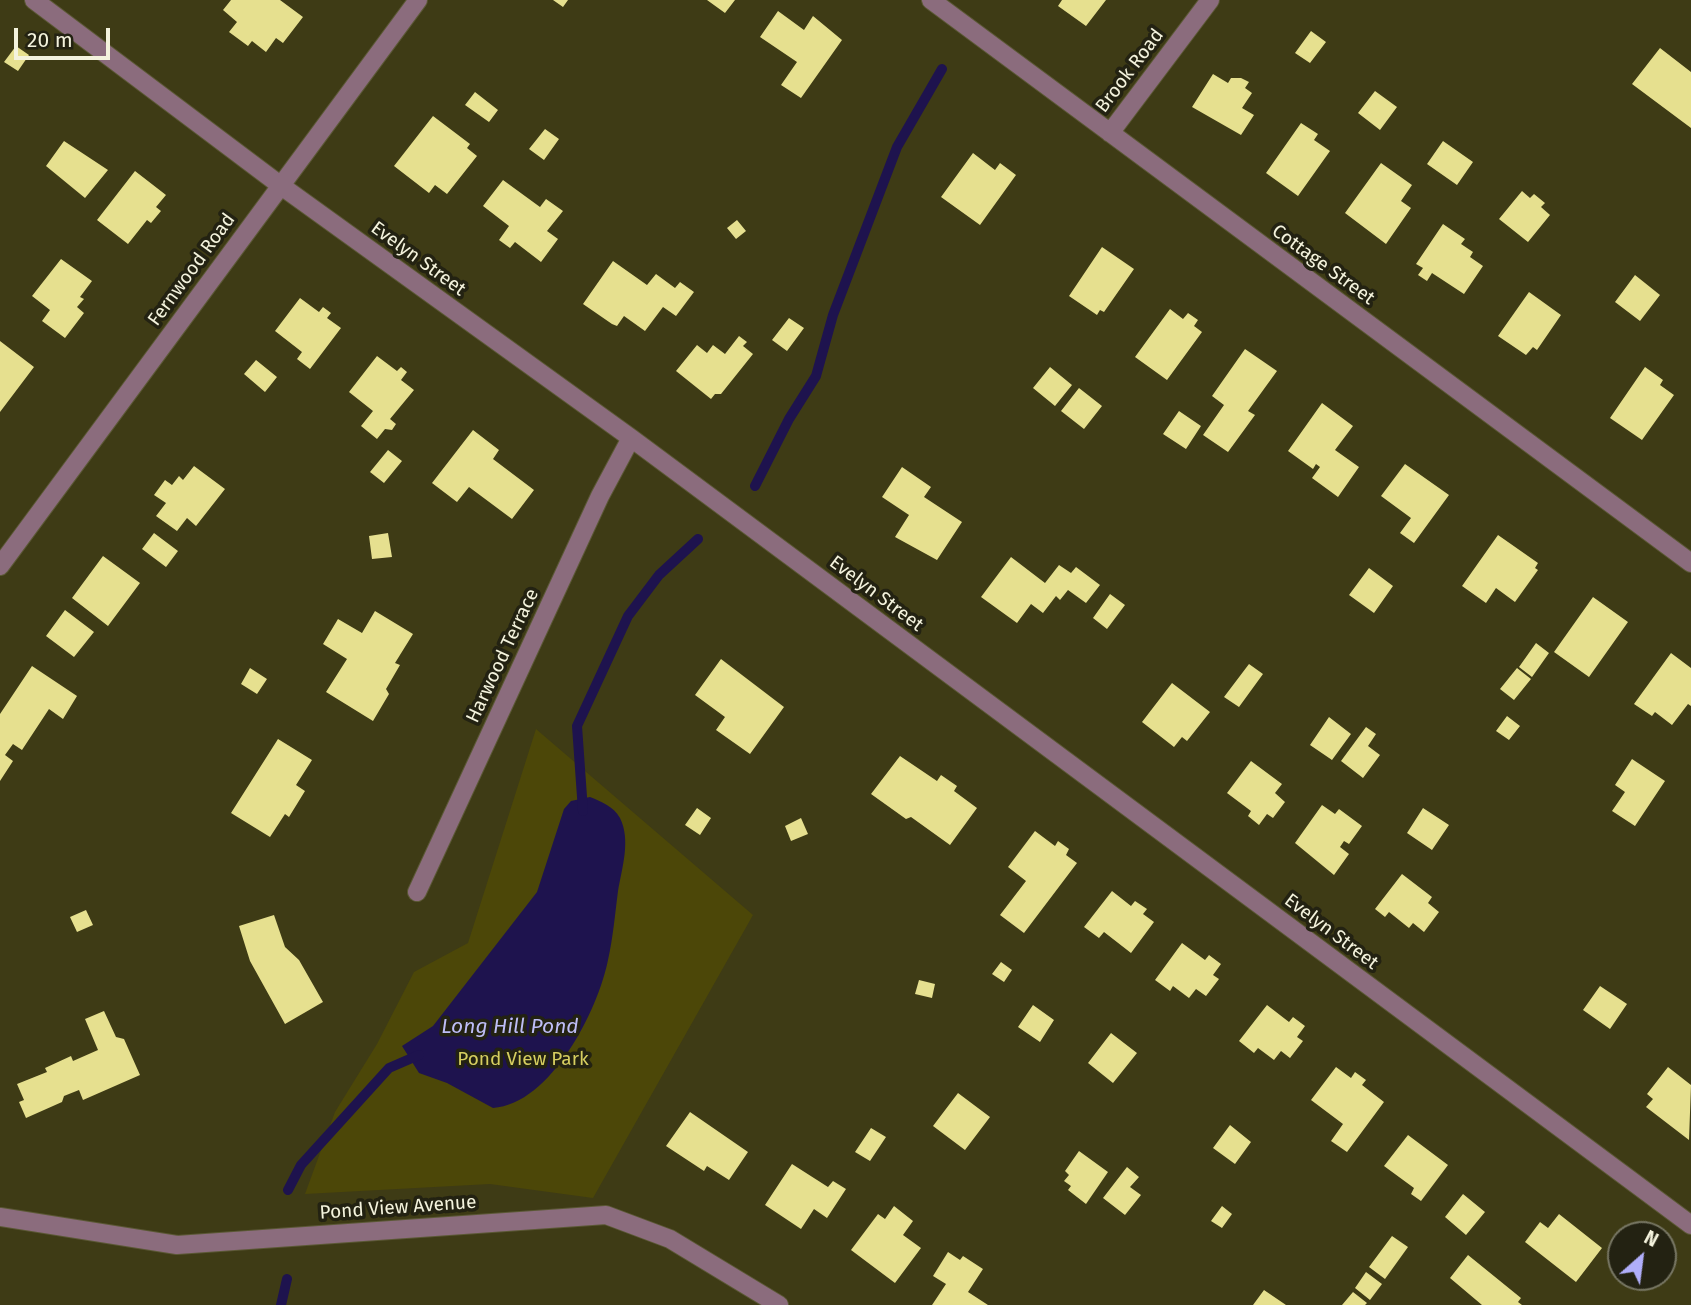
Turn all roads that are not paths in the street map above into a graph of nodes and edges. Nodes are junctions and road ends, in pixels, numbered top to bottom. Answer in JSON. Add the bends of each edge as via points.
{"nodes":[{"id":1,"x":34,"y":0,"type":"edge"},
{"id":2,"x":418,"y":0,"type":"edge"},
{"id":3,"x":931,"y":0,"type":"edge"},
{"id":4,"x":1210,"y":0,"type":"edge"},
{"id":5,"x":1110,"y":133,"type":"junction"},
{"id":6,"x":280,"y":185,"type":"junction"},
{"id":7,"x":631,"y":439,"type":"junction"},
{"id":8,"x":1691,"y":563,"type":"edge"},
{"id":9,"x":0,"y":566,"type":"edge"},
{"id":10,"x":417,"y":892,"type":"dead end"},
{"id":11,"x":0,"y":1217,"type":"edge"},
{"id":12,"x":1691,"y":1225,"type":"edge"},
{"id":13,"x":779,"y":1305,"type":"edge"}],
"edges":[{"from":1,"to":6,"type":"street","name":"Evelyn Street"},
{"from":2,"to":6,"type":"street","name":"Fernwood Road"},
{"from":3,"to":5,"type":"street","name":"Cottage Street"},
{"from":4,"to":5,"type":"street","name":"Brook Road"},
{"from":5,"to":8,"type":"street","name":"Cottage Street"},
{"from":6,"to":7,"type":"street","name":"Evelyn Street"},
{"from":6,"to":9,"type":"street","name":"Fernwood Road"},
{"from":7,"to":10,"type":"street","name":"Harwood Terrace","via":[[594,508]]},
{"from":7,"to":12,"type":"street","name":"Evelyn Street"},
{"from":11,"to":13,"type":"street","name":"Pond View Avenue","via":[[177,1245],[606,1215],[670,1239]]}]}
